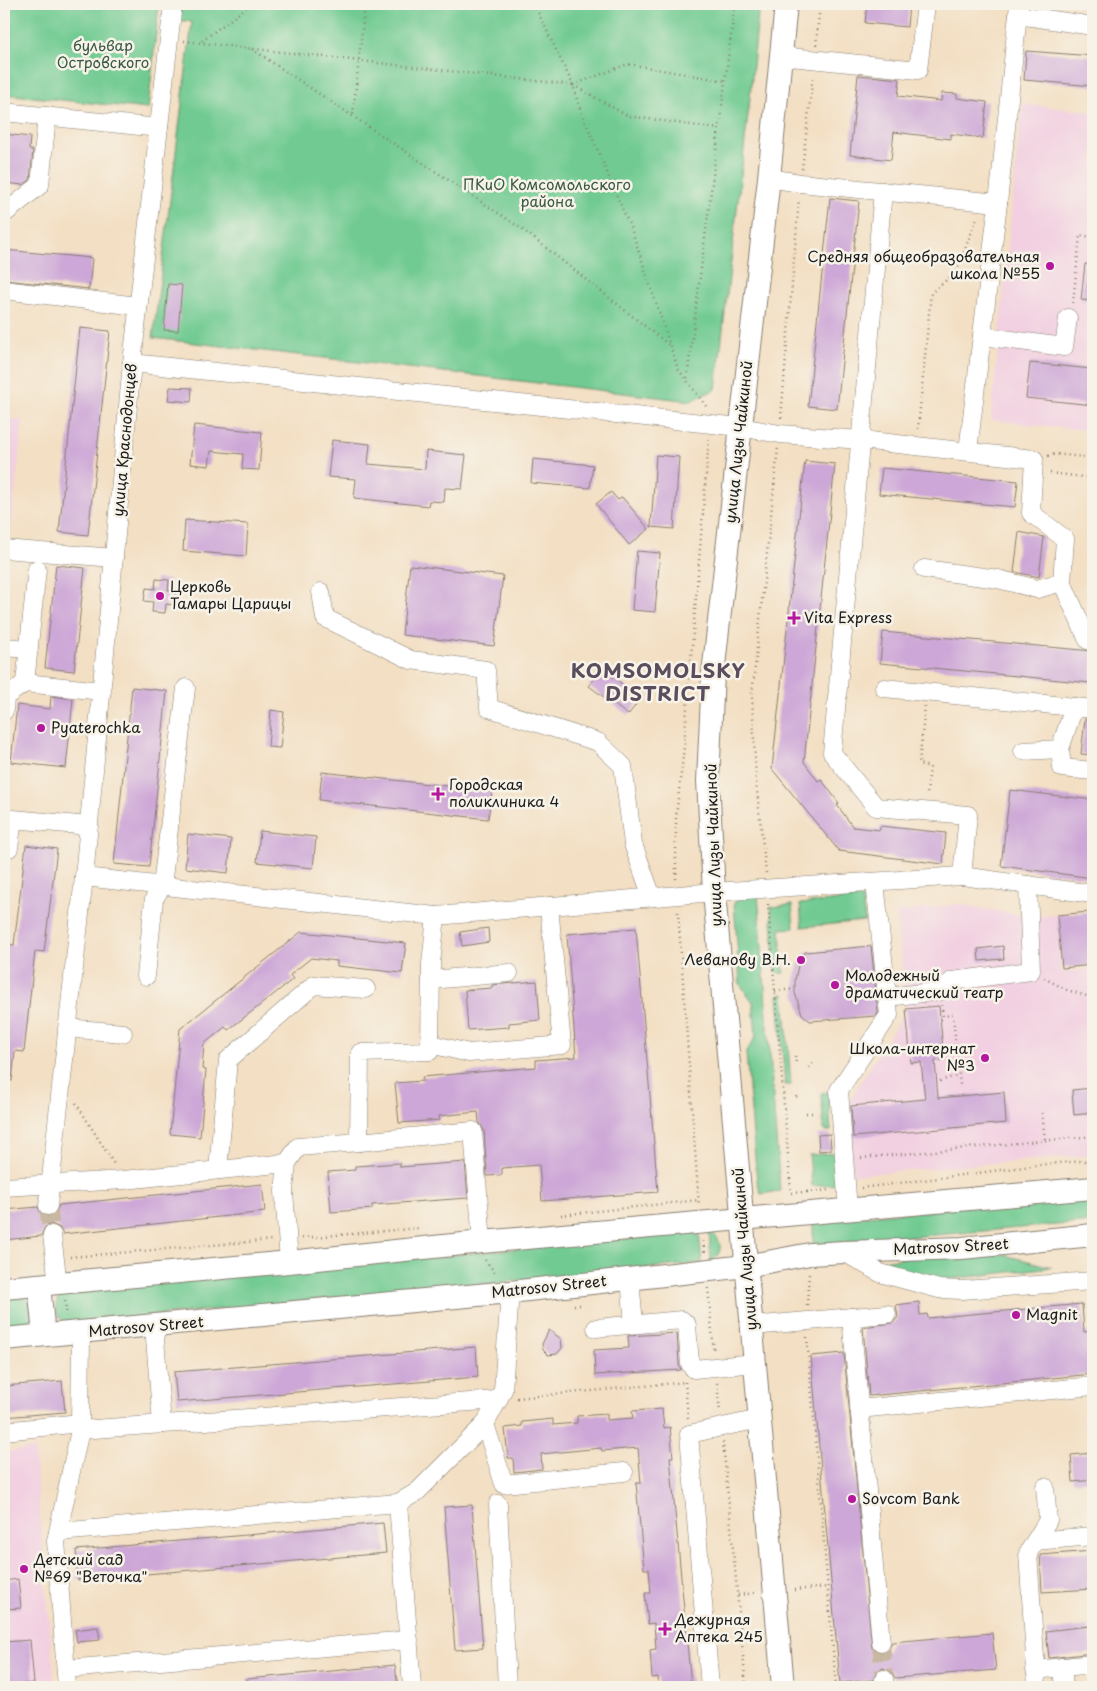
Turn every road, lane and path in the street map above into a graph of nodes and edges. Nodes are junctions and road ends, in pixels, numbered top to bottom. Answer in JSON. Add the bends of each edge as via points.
{"nodes":[{"id":1,"x":173,"y":4,"type":"edge"},
{"id":2,"x":251,"y":4,"type":"edge"},
{"id":3,"x":365,"y":4,"type":"edge"},
{"id":4,"x":534,"y":4,"type":"edge"},
{"id":5,"x":735,"y":4,"type":"edge"},
{"id":6,"x":786,"y":4,"type":"edge"},
{"id":7,"x":820,"y":4,"type":"edge"},
{"id":8,"x":926,"y":4,"type":"edge"},
{"id":9,"x":1018,"y":9,"type":"edge"},
{"id":10,"x":1093,"y":26,"type":"edge"},
{"id":11,"x":251,"y":48,"type":"junction"},
{"id":12,"x":781,"y":56,"type":"junction"},
{"id":13,"x":358,"y":60,"type":"junction"},
{"id":14,"x":814,"y":60,"type":"junction"},
{"id":15,"x":725,"y":80,"type":"junction"},
{"id":16,"x":573,"y":85,"type":"junction"},
{"id":17,"x":4,"y":112,"type":"edge"},
{"id":18,"x":353,"y":115,"type":"junction"},
{"id":19,"x":47,"y":116,"type":"junction"},
{"id":20,"x":159,"y":128,"type":"junction"},
{"id":21,"x":719,"y":129,"type":"junction"},
{"id":22,"x":769,"y":178,"type":"junction"},
{"id":23,"x":800,"y":183,"type":"junction"},
{"id":24,"x":883,"y":191,"type":"junction"},
{"id":25,"x":991,"y":202,"type":"junction"},
{"id":26,"x":4,"y":214,"type":"edge"},
{"id":27,"x":1093,"y":236,"type":"edge"},
{"id":28,"x":4,"y":290,"type":"edge"},
{"id":29,"x":138,"y":306,"type":"junction"},
{"id":30,"x":1068,"y":318,"type":"joint"},
{"id":31,"x":982,"y":336,"type":"junction"},
{"id":32,"x":670,"y":346,"type":"junction"},
{"id":33,"x":132,"y":362,"type":"junction"},
{"id":34,"x":686,"y":380,"type":"junction"},
{"id":35,"x":710,"y":424,"type":"junction"},
{"id":36,"x":740,"y":427,"type":"junction"},
{"id":37,"x":780,"y":434,"type":"junction"},
{"id":38,"x":861,"y":440,"type":"junction"},
{"id":39,"x":916,"y":446,"type":"junction"},
{"id":40,"x":968,"y":452,"type":"junction"},
{"id":41,"x":1093,"y":458,"type":"edge"},
{"id":42,"x":1034,"y":465,"type":"junction"},
{"id":43,"x":1093,"y":478,"type":"edge"},
{"id":44,"x":4,"y":549,"type":"edge"},
{"id":45,"x":114,"y":558,"type":"junction"},
{"id":46,"x":37,"y":569,"type":"dead end"},
{"id":47,"x":924,"y":569,"type":"dead end"},
{"id":48,"x":1062,"y":582,"type":"junction"},
{"id":49,"x":321,"y":592,"type":"dead end"},
{"id":50,"x":1093,"y":640,"type":"edge"},
{"id":51,"x":4,"y":647,"type":"edge"},
{"id":52,"x":28,"y":649,"type":"junction"},
{"id":53,"x":25,"y":684,"type":"junction"},
{"id":54,"x":186,"y":688,"type":"dead end"},
{"id":55,"x":884,"y":688,"type":"dead end"},
{"id":56,"x":102,"y":692,"type":"junction"},
{"id":57,"x":926,"y":692,"type":"junction"},
{"id":58,"x":1074,"y":707,"type":"junction"},
{"id":59,"x":1093,"y":709,"type":"edge"},
{"id":60,"x":4,"y":711,"type":"edge"},
{"id":61,"x":1060,"y":749,"type":"junction"},
{"id":62,"x":1023,"y":750,"type":"dead end"},
{"id":63,"x":1093,"y":771,"type":"edge"},
{"id":64,"x":925,"y":811,"type":"junction"},
{"id":65,"x":89,"y":826,"type":"junction"},
{"id":66,"x":4,"y":848,"type":"edge"},
{"id":67,"x":962,"y":876,"type":"junction"},
{"id":68,"x":84,"y":877,"type":"junction"},
{"id":69,"x":875,"y":882,"type":"junction"},
{"id":70,"x":1028,"y":885,"type":"junction"},
{"id":71,"x":162,"y":886,"type":"junction"},
{"id":72,"x":767,"y":889,"type":"junction"},
{"id":73,"x":714,"y":892,"type":"junction"},
{"id":74,"x":1093,"y":894,"type":"edge"},
{"id":75,"x":677,"y":895,"type":"junction"},
{"id":76,"x":652,"y":897,"type":"junction"},
{"id":77,"x":549,"y":906,"type":"junction"},
{"id":78,"x":436,"y":916,"type":"junction"},
{"id":79,"x":1031,"y":971,"type":"junction"},
{"id":80,"x":509,"y":973,"type":"dead end"},
{"id":81,"x":146,"y":976,"type":"dead end"},
{"id":82,"x":431,"y":980,"type":"junction"},
{"id":83,"x":366,"y":989,"type":"dead end"},
{"id":84,"x":795,"y":989,"type":"dead end"},
{"id":85,"x":775,"y":991,"type":"junction"},
{"id":86,"x":940,"y":992,"type":"junction"},
{"id":87,"x":887,"y":997,"type":"junction"},
{"id":88,"x":1093,"y":998,"type":"edge"},
{"id":89,"x":67,"y":1028,"type":"junction"},
{"id":90,"x":123,"y":1033,"type":"dead end"},
{"id":91,"x":430,"y":1044,"type":"junction"},
{"id":92,"x":795,"y":1056,"type":"dead end"},
{"id":93,"x":813,"y":1062,"type":"dead end"},
{"id":94,"x":796,"y":1064,"type":"dead end"},
{"id":95,"x":809,"y":1068,"type":"dead end"},
{"id":96,"x":959,"y":1075,"type":"junction"},
{"id":97,"x":62,"y":1080,"type":"junction"},
{"id":98,"x":940,"y":1080,"type":"dead end"},
{"id":99,"x":960,"y":1085,"type":"dead end"},
{"id":100,"x":799,"y":1093,"type":"dead end"},
{"id":101,"x":796,"y":1097,"type":"dead end"},
{"id":102,"x":812,"y":1112,"type":"dead end"},
{"id":103,"x":806,"y":1113,"type":"dead end"},
{"id":104,"x":1042,"y":1113,"type":"dead end"},
{"id":105,"x":1093,"y":1136,"type":"edge"},
{"id":106,"x":1045,"y":1140,"type":"junction"},
{"id":107,"x":359,"y":1142,"type":"junction"},
{"id":108,"x":844,"y":1160,"type":"junction"},
{"id":109,"x":1093,"y":1160,"type":"edge"},
{"id":110,"x":286,"y":1164,"type":"junction"},
{"id":111,"x":1047,"y":1164,"type":"dead end"},
{"id":112,"x":218,"y":1170,"type":"junction"},
{"id":113,"x":124,"y":1180,"type":"junction"},
{"id":114,"x":50,"y":1186,"type":"junction"},
{"id":115,"x":4,"y":1187,"type":"edge"},
{"id":116,"x":1093,"y":1188,"type":"edge"},
{"id":117,"x":807,"y":1192,"type":"dead end"},
{"id":118,"x":699,"y":1200,"type":"junction"},
{"id":119,"x":48,"y":1206,"type":"tunnel mouth"},
{"id":120,"x":848,"y":1210,"type":"junction"},
{"id":121,"x":560,"y":1215,"type":"dead end"},
{"id":122,"x":742,"y":1218,"type":"junction"},
{"id":123,"x":702,"y":1222,"type":"junction"},
{"id":124,"x":422,"y":1228,"type":"dead end"},
{"id":125,"x":52,"y":1235,"type":"tunnel mouth"},
{"id":126,"x":1093,"y":1235,"type":"edge"},
{"id":127,"x":287,"y":1239,"type":"junction"},
{"id":128,"x":256,"y":1241,"type":"dead end"},
{"id":129,"x":477,"y":1242,"type":"junction"},
{"id":130,"x":844,"y":1252,"type":"junction"},
{"id":131,"x":54,"y":1258,"type":"junction"},
{"id":132,"x":288,"y":1262,"type":"junction"},
{"id":133,"x":746,"y":1266,"type":"junction"},
{"id":134,"x":707,"y":1271,"type":"junction"},
{"id":135,"x":630,"y":1279,"type":"junction"},
{"id":136,"x":1093,"y":1281,"type":"edge"},
{"id":137,"x":49,"y":1284,"type":"junction"},
{"id":138,"x":4,"y":1288,"type":"edge"},
{"id":139,"x":510,"y":1292,"type":"junction"},
{"id":140,"x":887,"y":1314,"type":"dead end"},
{"id":141,"x":850,"y":1317,"type":"junction"},
{"id":142,"x":634,"y":1324,"type":"junction"},
{"id":143,"x":154,"y":1326,"type":"junction"},
{"id":144,"x":752,"y":1326,"type":"junction"},
{"id":145,"x":596,"y":1328,"type":"dead end"},
{"id":146,"x":81,"y":1333,"type":"junction"},
{"id":147,"x":44,"y":1335,"type":"junction"},
{"id":148,"x":4,"y":1339,"type":"edge"},
{"id":149,"x":755,"y":1363,"type":"junction"},
{"id":150,"x":716,"y":1367,"type":"junction"},
{"id":151,"x":685,"y":1382,"type":"junction"},
{"id":152,"x":693,"y":1382,"type":"dead end"},
{"id":153,"x":1093,"y":1386,"type":"edge"},
{"id":154,"x":498,"y":1400,"type":"junction"},
{"id":155,"x":859,"y":1409,"type":"junction"},
{"id":156,"x":760,"y":1419,"type":"junction"},
{"id":157,"x":162,"y":1424,"type":"junction"},
{"id":158,"x":485,"y":1424,"type":"junction"},
{"id":159,"x":80,"y":1427,"type":"junction"},
{"id":160,"x":722,"y":1427,"type":"junction"},
{"id":161,"x":4,"y":1431,"type":"edge"},
{"id":162,"x":690,"y":1434,"type":"junction"},
{"id":163,"x":624,"y":1472,"type":"dead end"},
{"id":164,"x":1045,"y":1487,"type":"dead end"},
{"id":165,"x":398,"y":1503,"type":"junction"},
{"id":166,"x":498,"y":1504,"type":"dead end"},
{"id":167,"x":58,"y":1532,"type":"junction"},
{"id":168,"x":1093,"y":1536,"type":"edge"},
{"id":169,"x":1035,"y":1541,"type":"junction"},
{"id":170,"x":828,"y":1587,"type":"dead end"},
{"id":171,"x":794,"y":1590,"type":"dead end"},
{"id":172,"x":756,"y":1593,"type":"dead end"},
{"id":173,"x":737,"y":1594,"type":"junction"},
{"id":174,"x":408,"y":1640,"type":"junction"},
{"id":175,"x":881,"y":1642,"type":"tunnel mouth"},
{"id":176,"x":1093,"y":1664,"type":"edge"},
{"id":177,"x":1062,"y":1667,"type":"junction"},
{"id":178,"x":66,"y":1669,"type":"junction"},
{"id":179,"x":1035,"y":1670,"type":"junction"},
{"id":180,"x":67,"y":1687,"type":"edge"},
{"id":181,"x":412,"y":1687,"type":"edge"},
{"id":182,"x":507,"y":1687,"type":"edge"},
{"id":183,"x":710,"y":1687,"type":"edge"},
{"id":184,"x":746,"y":1687,"type":"edge"},
{"id":185,"x":783,"y":1687,"type":"edge"},
{"id":186,"x":1037,"y":1687,"type":"edge"},
{"id":187,"x":1064,"y":1687,"type":"edge"}],
"edges":[{"from":1,"to":20,"type":"street","name":"улица Краснодонцев"},
{"from":2,"to":11,"type":"path","via":[[201,42]]},
{"from":3,"to":13,"type":"path"},
{"from":4,"to":16,"type":"path"},
{"from":5,"to":15,"type":"path"},
{"from":6,"to":12,"type":"main road","name":"улица Лизы Чайкиной"},
{"from":7,"to":14,"type":"path"},
{"from":8,"to":14,"type":"street","via":[[918,70]]},
{"from":9,"to":10,"type":"street"},
{"from":9,"to":25,"type":"street"},
{"from":11,"to":13,"type":"path"},
{"from":11,"to":18,"type":"path"},
{"from":12,"to":14,"type":"street"},
{"from":12,"to":22,"type":"main road","name":"улица Лизы Чайкиной"},
{"from":13,"to":16,"type":"path"},
{"from":13,"to":18,"type":"path"},
{"from":14,"to":23,"type":"path"},
{"from":15,"to":16,"type":"path","via":[[628,64]]},
{"from":15,"to":21,"type":"path"},
{"from":16,"to":21,"type":"path","via":[[628,116]]},
{"from":16,"to":32,"type":"path","via":[[633,234]]},
{"from":17,"to":19,"type":"street"},
{"from":18,"to":32,"type":"path","via":[[522,229]]},
{"from":19,"to":20,"type":"street"},
{"from":19,"to":26,"type":"street","via":[[40,185]]},
{"from":20,"to":29,"type":"street","name":"улица Краснодонцев"},
{"from":21,"to":34,"type":"path"},
{"from":22,"to":23,"type":"street"},
{"from":22,"to":36,"type":"main road","name":"улица Лизы Чайкиной"},
{"from":23,"to":24,"type":"street"},
{"from":23,"to":37,"type":"path"},
{"from":24,"to":25,"type":"street"},
{"from":24,"to":38,"type":"street"},
{"from":25,"to":31,"type":"street"},
{"from":25,"to":39,"type":"path","via":[[956,272],[931,293]]},
{"from":27,"to":30,"type":"path","via":[[1080,235],[1072,318]]},
{"from":28,"to":29,"type":"street"},
{"from":29,"to":33,"type":"street","name":"улица Краснодонцев"},
{"from":30,"to":31,"type":"street","via":[[1064,347]]},
{"from":31,"to":40,"type":"street"},
{"from":32,"to":34,"type":"path"},
{"from":33,"to":35,"type":"street"},
{"from":33,"to":45,"type":"street","name":"улица Краснодонцев"},
{"from":34,"to":35,"type":"path","via":[[711,412]]},
{"from":35,"to":36,"type":"street"},
{"from":35,"to":75,"type":"path","via":[[676,816]]},
{"from":36,"to":37,"type":"street"},
{"from":36,"to":73,"type":"main road","name":"улица Лизы Чайкиной","via":[[714,674],[708,781]]},
{"from":37,"to":38,"type":"street"},
{"from":37,"to":72,"type":"path","via":[[752,695],[756,782]]},
{"from":38,"to":39,"type":"street"},
{"from":38,"to":64,"type":"street","via":[[832,753],[876,807]]},
{"from":39,"to":40,"type":"street"},
{"from":40,"to":42,"type":"street"},
{"from":41,"to":42,"type":"path","via":[[1055,454]]},
{"from":42,"to":43,"type":"path"},
{"from":42,"to":48,"type":"street","via":[[1031,513],[1065,539]]},
{"from":44,"to":45,"type":"street"},
{"from":45,"to":56,"type":"street","name":"улица Краснодонцев"},
{"from":46,"to":52,"type":"street"},
{"from":47,"to":48,"type":"street","via":[[998,578],[1037,589]]},
{"from":48,"to":50,"type":"street","via":[[1088,640]]},
{"from":49,"to":76,"type":"street","via":[[325,618],[410,660],[486,670],[489,708],[598,742],[623,766],[632,844]]},
{"from":51,"to":52,"type":"street"},
{"from":52,"to":53,"type":"street"},
{"from":53,"to":56,"type":"street"},
{"from":53,"to":60,"type":"street","via":[[5,697]]},
{"from":54,"to":71,"type":"street"},
{"from":55,"to":57,"type":"street"},
{"from":56,"to":65,"type":"street","name":"улица Краснодонцев"},
{"from":57,"to":58,"type":"street"},
{"from":57,"to":64,"type":"path","via":[[919,764],[930,767]]},
{"from":58,"to":59,"type":"street"},
{"from":58,"to":61,"type":"street"},
{"from":61,"to":62,"type":"street"},
{"from":61,"to":63,"type":"street","via":[[1062,768]]},
{"from":64,"to":67,"type":"street","via":[[968,815]]},
{"from":65,"to":66,"type":"street","via":[[13,819],[9,848]]},
{"from":65,"to":68,"type":"street","name":"улица Краснодонцев"},
{"from":67,"to":69,"type":"street"},
{"from":67,"to":70,"type":"street"},
{"from":68,"to":71,"type":"street"},
{"from":68,"to":89,"type":"street","name":"улица Краснодонцев"},
{"from":69,"to":72,"type":"street"},
{"from":69,"to":87,"type":"street"},
{"from":70,"to":74,"type":"street"},
{"from":70,"to":79,"type":"street"},
{"from":71,"to":78,"type":"street"},
{"from":71,"to":81,"type":"street","via":[[154,899]]},
{"from":72,"to":73,"type":"street"},
{"from":72,"to":85,"type":"path"},
{"from":73,"to":75,"type":"street"},
{"from":73,"to":122,"type":"main road","name":"улица Лизы Чайкиной"},
{"from":75,"to":76,"type":"street"},
{"from":75,"to":118,"type":"path"},
{"from":76,"to":77,"type":"street"},
{"from":77,"to":78,"type":"street"},
{"from":77,"to":91,"type":"street","via":[[562,1045],[469,1053]]},
{"from":78,"to":82,"type":"street"},
{"from":79,"to":86,"type":"street","via":[[952,980]]},
{"from":79,"to":88,"type":"path","via":[[1066,990]]},
{"from":80,"to":82,"type":"street"},
{"from":82,"to":91,"type":"street"},
{"from":83,"to":112,"type":"street","via":[[314,985],[228,1060]]},
{"from":84,"to":85,"type":"path"},
{"from":85,"to":117,"type":"path","via":[[791,1193]]},
{"from":86,"to":87,"type":"street"},
{"from":86,"to":96,"type":"path","via":[[943,1016],[953,1015]]},
{"from":87,"to":108,"type":"street","via":[[889,1015],[839,1090]]},
{"from":89,"to":90,"type":"street"},
{"from":89,"to":97,"type":"street","name":"улица Краснодонцев"},
{"from":91,"to":107,"type":"street","via":[[430,1051],[360,1053]]},
{"from":92,"to":94,"type":"path"},
{"from":93,"to":95,"type":"path"},
{"from":96,"to":98,"type":"path"},
{"from":96,"to":99,"type":"path"},
{"from":97,"to":113,"type":"path"},
{"from":97,"to":114,"type":"street","name":"улица Краснодонцев"},
{"from":100,"to":101,"type":"path"},
{"from":102,"to":103,"type":"path"},
{"from":104,"to":106,"type":"path"},
{"from":105,"to":106,"type":"path"},
{"from":106,"to":108,"type":"path"},
{"from":107,"to":110,"type":"street","via":[[298,1147]]},
{"from":107,"to":129,"type":"street","via":[[473,1131]]},
{"from":108,"to":120,"type":"street"},
{"from":109,"to":111,"type":"path"},
{"from":110,"to":112,"type":"street"},
{"from":110,"to":127,"type":"street"},
{"from":112,"to":113,"type":"street"},
{"from":113,"to":114,"type":"street"},
{"from":114,"to":115,"type":"street"},
{"from":114,"to":119,"type":"street","name":"улица Краснодонцев"},
{"from":116,"to":120,"type":"main road"},
{"from":118,"to":121,"type":"path"},
{"from":118,"to":123,"type":"path"},
{"from":120,"to":122,"type":"main road"},
{"from":122,"to":123,"type":"main road"},
{"from":122,"to":133,"type":"main road","name":"улица Лизы Чайкиной"},
{"from":123,"to":129,"type":"main road"},
{"from":123,"to":134,"type":"path"},
{"from":124,"to":127,"type":"path"},
{"from":125,"to":131,"type":"street"},
{"from":126,"to":130,"type":"main road","name":"Matrosov Street","via":[[962,1248]]},
{"from":127,"to":132,"type":"street"},
{"from":128,"to":131,"type":"path"},
{"from":129,"to":132,"type":"main road"},
{"from":129,"to":139,"type":"path"},
{"from":130,"to":133,"type":"main road","name":"Matrosov Street","via":[[810,1254]]},
{"from":130,"to":136,"type":"street","via":[[880,1273],[940,1289]]},
{"from":131,"to":137,"type":"street"},
{"from":132,"to":137,"type":"main road"},
{"from":133,"to":134,"type":"main road","name":"Matrosov Street"},
{"from":133,"to":144,"type":"main road","name":"улица Лизы Чайкиной"},
{"from":134,"to":135,"type":"main road","name":"Matrosov Street"},
{"from":134,"to":150,"type":"path"},
{"from":135,"to":139,"type":"main road","name":"Matrosov Street"},
{"from":135,"to":142,"type":"street"},
{"from":137,"to":138,"type":"main road"},
{"from":137,"to":147,"type":"main road"},
{"from":139,"to":143,"type":"main road","name":"Matrosov Street"},
{"from":139,"to":154,"type":"street","via":[[503,1390]]},
{"from":140,"to":141,"type":"street"},
{"from":141,"to":144,"type":"street"},
{"from":141,"to":155,"type":"street"},
{"from":142,"to":145,"type":"street"},
{"from":142,"to":150,"type":"street","via":[[682,1320],[687,1325],[691,1367]]},
{"from":143,"to":146,"type":"main road","name":"Matrosov Street"},
{"from":143,"to":157,"type":"street"},
{"from":144,"to":149,"type":"main road","name":"улица Лизы Чайкиной"},
{"from":146,"to":147,"type":"main road","name":"Matrosov Street"},
{"from":146,"to":159,"type":"street"},
{"from":147,"to":148,"type":"main road","name":"Matrosov Street"},
{"from":149,"to":150,"type":"street"},
{"from":149,"to":156,"type":"main road","name":"улица Лизы Чайкиной"},
{"from":150,"to":160,"type":"path"},
{"from":151,"to":152,"type":"path"},
{"from":151,"to":154,"type":"path"},
{"from":151,"to":162,"type":"path"},
{"from":153,"to":155,"type":"street"},
{"from":154,"to":157,"type":"street"},
{"from":154,"to":158,"type":"street"},
{"from":155,"to":175,"type":"street"},
{"from":156,"to":160,"type":"street"},
{"from":156,"to":185,"type":"main road","name":"улица Лизы Чайкиной"},
{"from":157,"to":159,"type":"street"},
{"from":158,"to":163,"type":"street","via":[[504,1484]]},
{"from":158,"to":165,"type":"street","via":[[417,1492]]},
{"from":159,"to":161,"type":"street"},
{"from":159,"to":167,"type":"street"},
{"from":160,"to":162,"type":"street"},
{"from":160,"to":173,"type":"path"},
{"from":162,"to":183,"type":"street"},
{"from":164,"to":169,"type":"street","via":[[1048,1520]]},
{"from":165,"to":167,"type":"street"},
{"from":165,"to":174,"type":"street"},
{"from":166,"to":182,"type":"street"},
{"from":167,"to":178,"type":"street","via":[[56,1541]]},
{"from":168,"to":169,"type":"street"},
{"from":169,"to":179,"type":"street","via":[[1028,1553]]},
{"from":170,"to":171,"type":"path"},
{"from":172,"to":173,"type":"path"},
{"from":173,"to":184,"type":"path"},
{"from":174,"to":178,"type":"street"},
{"from":174,"to":181,"type":"street"},
{"from":176,"to":177,"type":"street"},
{"from":177,"to":179,"type":"street"},
{"from":177,"to":187,"type":"street"},
{"from":178,"to":180,"type":"street"},
{"from":179,"to":186,"type":"street"}]}
